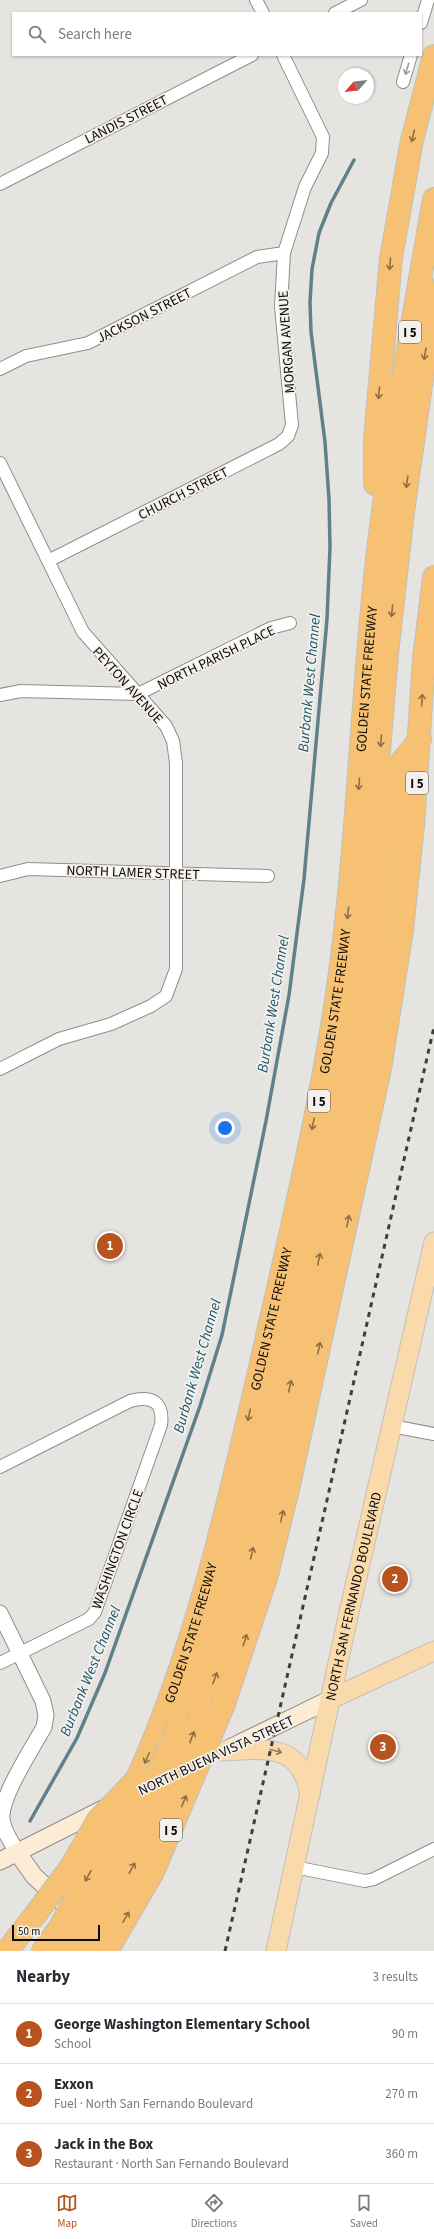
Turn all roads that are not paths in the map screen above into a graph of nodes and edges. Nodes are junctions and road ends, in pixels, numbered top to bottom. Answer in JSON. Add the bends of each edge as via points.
{"nodes":[{"id":1,"x":256,"y":0,"type":"edge"},
{"id":2,"x":361,"y":0,"type":"edge"},
{"id":3,"x":428,"y":0,"type":"edge"},
{"id":4,"x":262,"y":12,"type":"edge"},
{"id":5,"x":337,"y":12,"type":"edge"},
{"id":6,"x":422,"y":20,"type":"edge"},
{"id":7,"x":250,"y":56,"type":"edge"},
{"id":8,"x":283,"y":56,"type":"edge"},
{"id":9,"x":411,"y":56,"type":"edge"},
{"id":10,"x":434,"y":56,"type":"edge"},
{"id":11,"x":403,"y":82,"type":"dead end"},
{"id":12,"x":0,"y":184,"type":"edge"},
{"id":13,"x":434,"y":199,"type":"edge"},
{"id":14,"x":284,"y":253,"type":"junction"},
{"id":15,"x":420,"y":275,"type":"junction"},
{"id":16,"x":0,"y":369,"type":"edge"},
{"id":17,"x":290,"y":406,"type":"joint"},
{"id":18,"x":0,"y":462,"type":"edge"},
{"id":19,"x":48,"y":561,"type":"junction"},
{"id":20,"x":377,"y":563,"type":"junction"},
{"id":21,"x":434,"y":577,"type":"edge"},
{"id":22,"x":290,"y":623,"type":"dead end"},
{"id":23,"x":138,"y":694,"type":"junction"},
{"id":24,"x":0,"y":695,"type":"edge"},
{"id":25,"x":420,"y":739,"type":"junction"},
{"id":26,"x":434,"y":762,"type":"edge"},
{"id":27,"x":413,"y":826,"type":"junction"},
{"id":28,"x":175,"y":873,"type":"junction"},
{"id":29,"x":0,"y":876,"type":"edge"},
{"id":30,"x":268,"y":876,"type":"dead end"},
{"id":31,"x":0,"y":1068,"type":"edge"},
{"id":32,"x":434,"y":1242,"type":"edge"},
{"id":33,"x":392,"y":1426,"type":"junction"},
{"id":34,"x":434,"y":1434,"type":"edge"},
{"id":35,"x":0,"y":1467,"type":"edge"},
{"id":36,"x":0,"y":1613,"type":"edge"},
{"id":37,"x":434,"y":1651,"type":"edge"},
{"id":38,"x":19,"y":1654,"type":"junction"},
{"id":39,"x":0,"y":1663,"type":"edge"},
{"id":40,"x":331,"y":1699,"type":"junction"},
{"id":41,"x":223,"y":1751,"type":"junction"},
{"id":42,"x":137,"y":1779,"type":"junction"},
{"id":43,"x":310,"y":1798,"type":"junction"},
{"id":44,"x":434,"y":1849,"type":"edge"},
{"id":45,"x":17,"y":1852,"type":"junction"},
{"id":46,"x":0,"y":1861,"type":"edge"},
{"id":47,"x":294,"y":1867,"type":"junction"},
{"id":48,"x":73,"y":1943,"type":"edge"},
{"id":49,"x":7,"y":1951,"type":"edge"},
{"id":50,"x":43,"y":1951,"type":"edge"},
{"id":51,"x":107,"y":1951,"type":"edge"},
{"id":52,"x":114,"y":1951,"type":"edge"},
{"id":53,"x":276,"y":1951,"type":"edge"}],
"edges":[{"from":1,"to":4,"type":"street"},
{"from":2,"to":5,"type":"street"},
{"from":3,"to":6,"type":"street"},
{"from":7,"to":12,"type":"street","name":"LANDIS STREET"},
{"from":8,"to":14,"type":"street","name":"MORGAN AVENUE","via":[[323,137],[324,145],[305,188]]},
{"from":9,"to":11,"type":"street","one_way":true},
{"from":10,"to":20,"type":"highway","one_way":true,"via":[[412,140],[391,258],[375,438]]},
{"from":13,"to":15,"type":"highway","name":"GOLDEN STATE FREEWAY","number":"I 5"},
{"from":14,"to":16,"type":"street","name":"JACKSON STREET","via":[[257,257],[88,343],[26,356]]},
{"from":14,"to":17,"type":"street","name":"MORGAN AVENUE","via":[[281,306]]},
{"from":15,"to":20,"type":"highway","name":"GOLDEN STATE FREEWAY","number":"I 5","via":[[391,450]]},
{"from":15,"to":48,"type":"highway","one_way":true,"bridge":true,"via":[[431,315],[406,489],[387,654],[366,908],[349,1036],[313,1208],[230,1573],[214,1626],[179,1725],[149,1795]]},
{"from":17,"to":19,"type":"street","name":"CHURCH STREET","via":[[291,432],[279,444]]},
{"from":18,"to":19,"type":"street","name":"PEYTON AVENUE"},
{"from":19,"to":23,"type":"street","name":"PEYTON AVENUE","via":[[86,637]]},
{"from":20,"to":42,"type":"highway","name":"GOLDEN STATE FREEWAY","number":"I 5","one_way":true,"via":[[348,912],[338,991],[319,1098],[223,1527],[195,1628],[156,1736]]},
{"from":25,"to":21,"type":"highway","number":"I 5","one_way":true,"via":[[424,658]]},
{"from":22,"to":23,"type":"street","name":"NORTH PARISH PLACE","via":[[271,628]]},
{"from":23,"to":24,"type":"street","name":"NORTH PARISH PLACE","via":[[21,691]]},
{"from":23,"to":28,"type":"street","name":"PEYTON AVENUE","via":[[166,726],[173,741],[176,763]]},
{"from":25,"to":27,"type":"highway","number":"I 5"},
{"from":48,"to":25,"type":"highway","one_way":true,"bridge":true,"via":[[112,1907],[140,1854],[216,1678],[249,1564],[348,1134],[373,989],[398,766]]},
{"from":26,"to":27,"type":"highway"},
{"from":51,"to":27,"type":"highway","number":"I 5","one_way":true,"bridge":true,"via":[[153,1872],[224,1704],[267,1575],[290,1485],[380,1068],[402,930]]},
{"from":28,"to":29,"type":"street","name":"NORTH LAMER STREET","via":[[28,869]]},
{"from":28,"to":30,"type":"street","name":"NORTH LAMER STREET"},
{"from":28,"to":31,"type":"street","name":"PEYTON AVENUE","via":[[176,968],[166,996],[151,1006],[111,1024],[59,1038]]},
{"from":32,"to":33,"type":"main road","name":"NORTH SAN FERNANDO BOULEVARD"},
{"from":33,"to":34,"type":"street"},
{"from":33,"to":40,"type":"main road","name":"NORTH SAN FERNANDO BOULEVARD"},
{"from":35,"to":38,"type":"street","name":"WASHINGTON CIRCLE","via":[[130,1401],[141,1398],[157,1404],[162,1414],[161,1426],[95,1612],[89,1619]]},
{"from":36,"to":38,"type":"street"},
{"from":37,"to":40,"type":"main road","name":"NORTH BUENA VISTA STREET"},
{"from":38,"to":39,"type":"street","name":"WASHINGTON CIRCLE"},
{"from":38,"to":45,"type":"street","via":[[43,1701],[46,1715],[44,1727],[3,1803],[4,1829]]},
{"from":40,"to":41,"type":"main road","name":"NORTH BUENA VISTA STREET"},
{"from":40,"to":43,"type":"main road","name":"NORTH SAN FERNANDO BOULEVARD"},
{"from":41,"to":43,"type":"main road","one_way":true,"via":[[266,1749],[287,1754],[303,1772]]},
{"from":41,"to":45,"type":"main road","name":"NORTH BUENA VISTA STREET"},
{"from":42,"to":48,"type":"highway","name":"GOLDEN STATE FREEWAY","number":"I 5","one_way":true,"bridge":true,"via":[[105,1845]]},
{"from":42,"to":49,"type":"highway","bridge":true,"via":[[98,1820],[71,1867]]},
{"from":43,"to":47,"type":"main road","name":"NORTH SAN FERNANDO BOULEVARD"},
{"from":44,"to":47,"type":"street","via":[[365,1881]]},
{"from":45,"to":46,"type":"main road","name":"NORTH BUENA VISTA STREET"},
{"from":45,"to":52,"type":"main road","via":[[34,1876]]},
{"from":47,"to":53,"type":"main road","name":"NORTH SAN FERNANDO BOULEVARD"},
{"from":48,"to":50,"type":"highway","name":"GOLDEN STATE FREEWAY","number":"I 5"}]}
